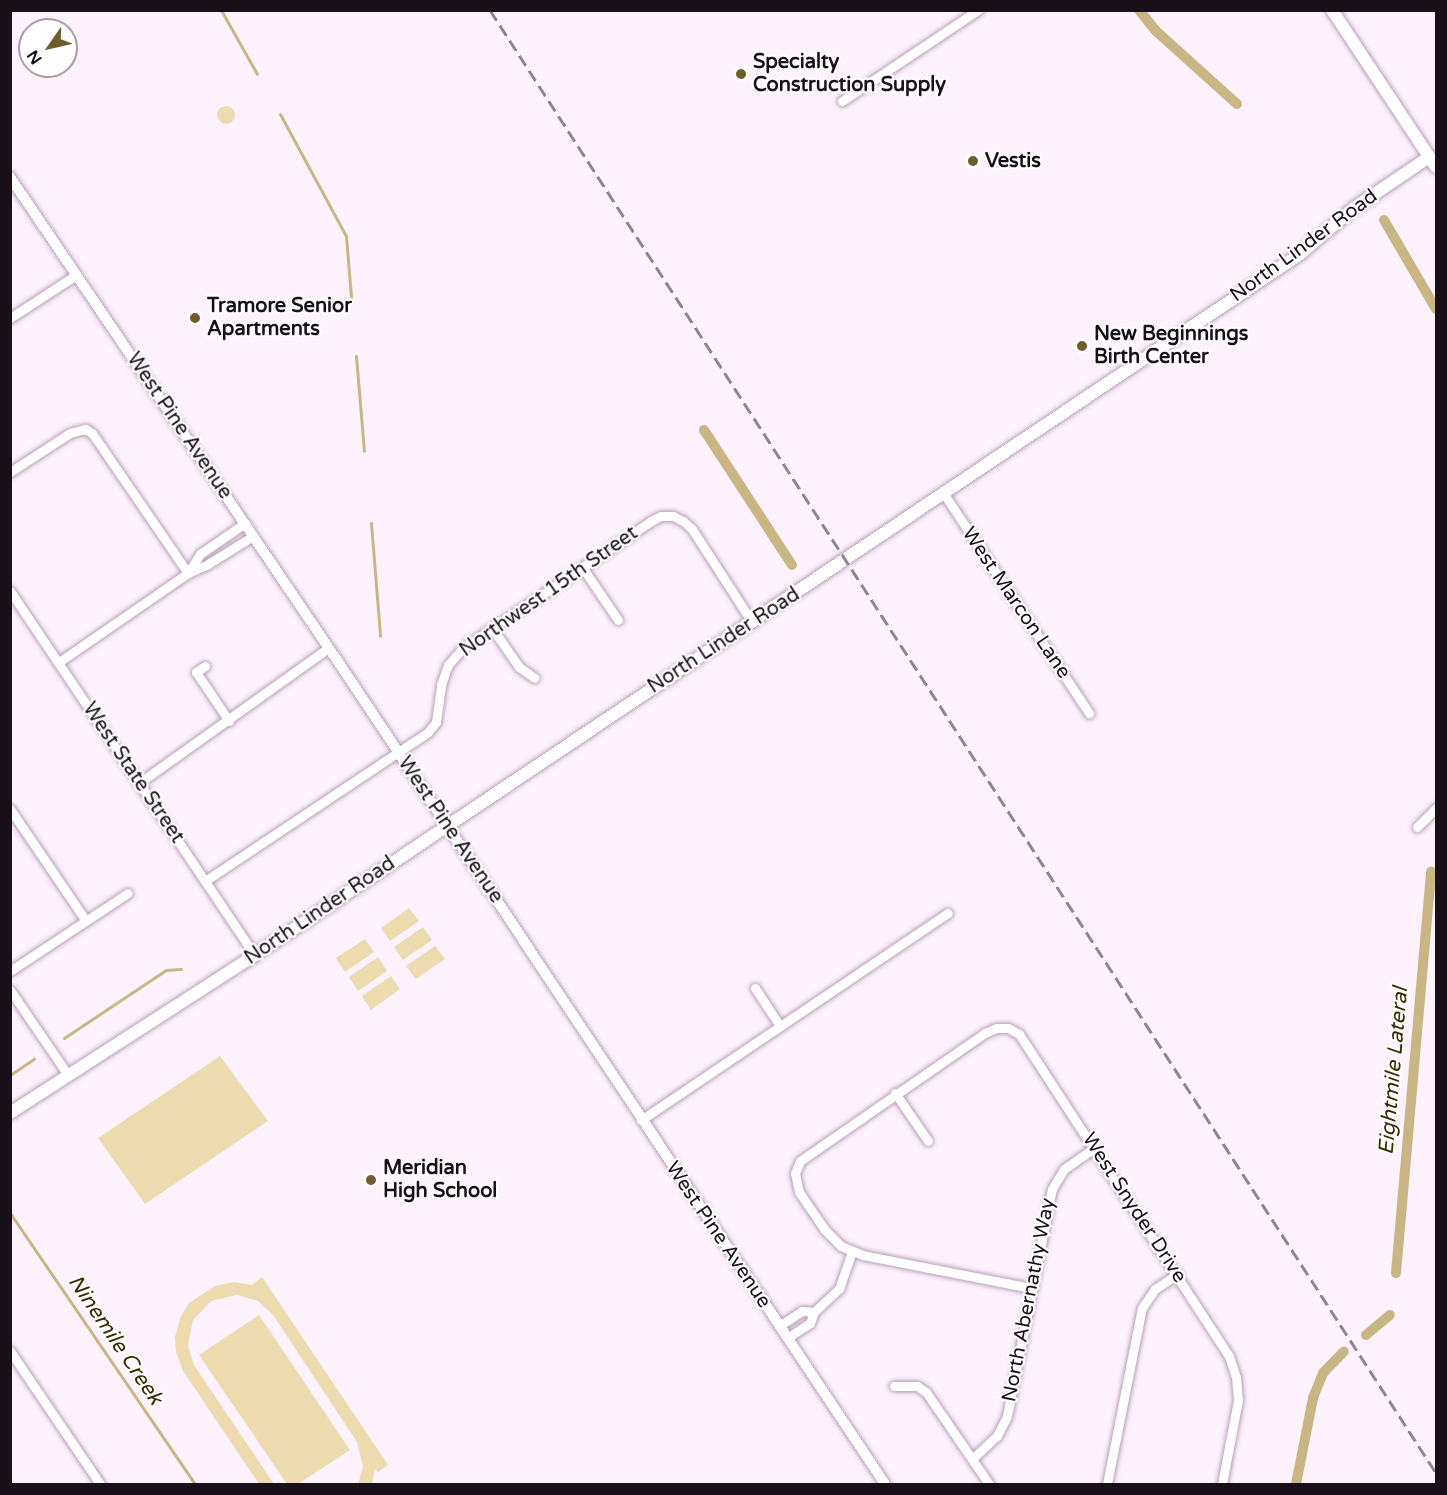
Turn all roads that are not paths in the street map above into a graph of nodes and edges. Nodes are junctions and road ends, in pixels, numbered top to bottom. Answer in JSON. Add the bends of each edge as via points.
{"nodes":[{"id":1,"x":978,"y":10,"type":"edge"},
{"id":2,"x":1332,"y":10,"type":"edge"},
{"id":3,"x":842,"y":101,"type":"dead end"},
{"id":4,"x":1433,"y":154,"type":"edge"},
{"id":5,"x":1437,"y":168,"type":"edge"},
{"id":6,"x":10,"y":177,"type":"edge"},
{"id":7,"x":76,"y":275,"type":"junction"},
{"id":8,"x":10,"y":318,"type":"edge"},
{"id":9,"x":10,"y":472,"type":"edge"},
{"id":10,"x":944,"y":494,"type":"junction"},
{"id":11,"x":245,"y":524,"type":"junction"},
{"id":12,"x":253,"y":536,"type":"junction"},
{"id":13,"x":582,"y":567,"type":"junction"},
{"id":14,"x":188,"y":573,"type":"junction"},
{"id":15,"x":10,"y":591,"type":"edge"},
{"id":16,"x":618,"y":620,"type":"dead end"},
{"id":17,"x":752,"y":622,"type":"junction"},
{"id":18,"x":492,"y":628,"type":"junction"},
{"id":19,"x":328,"y":648,"type":"junction"},
{"id":20,"x":59,"y":662,"type":"junction"},
{"id":21,"x":205,"y":666,"type":"dead end"},
{"id":22,"x":535,"y":678,"type":"dead end"},
{"id":23,"x":1089,"y":713,"type":"dead end"},
{"id":24,"x":229,"y":721,"type":"junction"},
{"id":25,"x":436,"y":722,"type":"junction"},
{"id":26,"x":447,"y":726,"type":"dead end"},
{"id":27,"x":398,"y":752,"type":"junction"},
{"id":28,"x":139,"y":783,"type":"junction"},
{"id":29,"x":1437,"y":808,"type":"edge"},
{"id":30,"x":10,"y":809,"type":"edge"},
{"id":31,"x":448,"y":826,"type":"junction"},
{"id":32,"x":1417,"y":827,"type":"dead end"},
{"id":33,"x":205,"y":881,"type":"junction"},
{"id":34,"x":128,"y":893,"type":"dead end"},
{"id":35,"x":948,"y":913,"type":"dead end"},
{"id":36,"x":86,"y":921,"type":"junction"},
{"id":37,"x":255,"y":955,"type":"junction"},
{"id":38,"x":10,"y":971,"type":"edge"},
{"id":39,"x":755,"y":988,"type":"dead end"},
{"id":40,"x":10,"y":990,"type":"edge"},
{"id":41,"x":780,"y":1026,"type":"junction"},
{"id":42,"x":68,"y":1075,"type":"junction"},
{"id":43,"x":896,"y":1093,"type":"junction"},
{"id":44,"x":10,"y":1113,"type":"edge"},
{"id":45,"x":641,"y":1120,"type":"junction"},
{"id":46,"x":928,"y":1142,"type":"dead end"},
{"id":47,"x":1095,"y":1147,"type":"junction"},
{"id":48,"x":852,"y":1252,"type":"junction"},
{"id":49,"x":1177,"y":1274,"type":"junction"},
{"id":50,"x":1031,"y":1288,"type":"junction"},
{"id":51,"x":814,"y":1312,"type":"junction"},
{"id":52,"x":779,"y":1326,"type":"junction"},
{"id":53,"x":788,"y":1338,"type":"junction"},
{"id":54,"x":10,"y":1351,"type":"edge"},
{"id":55,"x":894,"y":1386,"type":"dead end"},
{"id":56,"x":972,"y":1459,"type":"junction"},
{"id":57,"x":100,"y":1485,"type":"edge"},
{"id":58,"x":885,"y":1485,"type":"edge"},
{"id":59,"x":989,"y":1485,"type":"edge"},
{"id":60,"x":1107,"y":1485,"type":"edge"},
{"id":61,"x":1222,"y":1485,"type":"edge"}],
"edges":[{"from":1,"to":3,"type":"street"},
{"from":2,"to":4,"type":"main road"},
{"from":4,"to":5,"type":"main road"},
{"from":4,"to":10,"type":"main road","name":"North Linder Road","via":[[1354,208],[1300,254]]},
{"from":6,"to":7,"type":"street","name":"West Pine Avenue"},
{"from":7,"to":8,"type":"street"},
{"from":7,"to":11,"type":"street","name":"West Pine Avenue"},
{"from":9,"to":14,"type":"street","via":[[70,433],[85,429],[97,438]]},
{"from":10,"to":17,"type":"main road","name":"North Linder Road"},
{"from":10,"to":23,"type":"street","name":"West Marcon Lane"},
{"from":11,"to":12,"type":"street","name":"West Pine Avenue"},
{"from":11,"to":14,"type":"street","via":[[200,554]]},
{"from":12,"to":14,"type":"street"},
{"from":12,"to":19,"type":"street","name":"West Pine Avenue"},
{"from":13,"to":16,"type":"street"},
{"from":13,"to":17,"type":"street","name":"Northwest 15th Street","via":[[651,520],[673,516],[692,529]]},
{"from":13,"to":18,"type":"street","name":"Northwest 15th Street"},
{"from":14,"to":20,"type":"street"},
{"from":15,"to":20,"type":"street","name":"West State Street"},
{"from":17,"to":31,"type":"main road","name":"North Linder Road"},
{"from":18,"to":22,"type":"street","via":[[519,668]]},
{"from":18,"to":25,"type":"street","name":"Northwest 15th Street","via":[[463,648],[448,665]]},
{"from":19,"to":24,"type":"street"},
{"from":19,"to":27,"type":"street","name":"West Pine Avenue"},
{"from":20,"to":28,"type":"street","name":"West State Street"},
{"from":21,"to":24,"type":"street","via":[[196,672]]},
{"from":24,"to":28,"type":"street"},
{"from":25,"to":26,"type":"street"},
{"from":25,"to":27,"type":"street"},
{"from":27,"to":31,"type":"street","name":"West Pine Avenue"},
{"from":27,"to":33,"type":"street"},
{"from":28,"to":33,"type":"street","name":"West State Street"},
{"from":29,"to":32,"type":"street"},
{"from":30,"to":36,"type":"street"},
{"from":31,"to":37,"type":"main road","name":"North Linder Road"},
{"from":31,"to":45,"type":"street","name":"West Pine Avenue"},
{"from":33,"to":37,"type":"street","name":"West State Street"},
{"from":34,"to":36,"type":"street"},
{"from":35,"to":41,"type":"street"},
{"from":36,"to":38,"type":"street"},
{"from":37,"to":42,"type":"main road","name":"North Linder Road"},
{"from":39,"to":41,"type":"street"},
{"from":40,"to":42,"type":"street"},
{"from":41,"to":45,"type":"street"},
{"from":42,"to":44,"type":"main road","name":"North Linder Road"},
{"from":43,"to":46,"type":"street"},
{"from":43,"to":47,"type":"street","name":"West Snyder Drive","via":[[985,1033],[1008,1028],[1019,1034]]},
{"from":43,"to":48,"type":"street","via":[[808,1154],[795,1173],[799,1192],[825,1230]]},
{"from":45,"to":52,"type":"street","name":"West Pine Avenue"},
{"from":47,"to":49,"type":"street","name":"West Snyder Drive"},
{"from":47,"to":50,"type":"street","name":"North Abernathy Way","via":[[1064,1169],[1052,1189]]},
{"from":48,"to":50,"type":"street"},
{"from":48,"to":51,"type":"street","via":[[845,1279]]},
{"from":49,"to":60,"type":"street","via":[[1155,1289],[1142,1308]]},
{"from":49,"to":61,"type":"street","name":"West Snyder Drive","via":[[1229,1356],[1236,1377],[1238,1400]]},
{"from":50,"to":56,"type":"street","name":"North Abernathy Way","via":[[1003,1426],[990,1445]]},
{"from":51,"to":52,"type":"street","via":[[802,1311]]},
{"from":51,"to":53,"type":"street","via":[[810,1323]]},
{"from":52,"to":53,"type":"street","name":"West Pine Avenue"},
{"from":53,"to":58,"type":"street","name":"West Pine Avenue"},
{"from":54,"to":57,"type":"street"},
{"from":55,"to":56,"type":"street","via":[[917,1386],[926,1392]]},
{"from":56,"to":59,"type":"street"}]}
